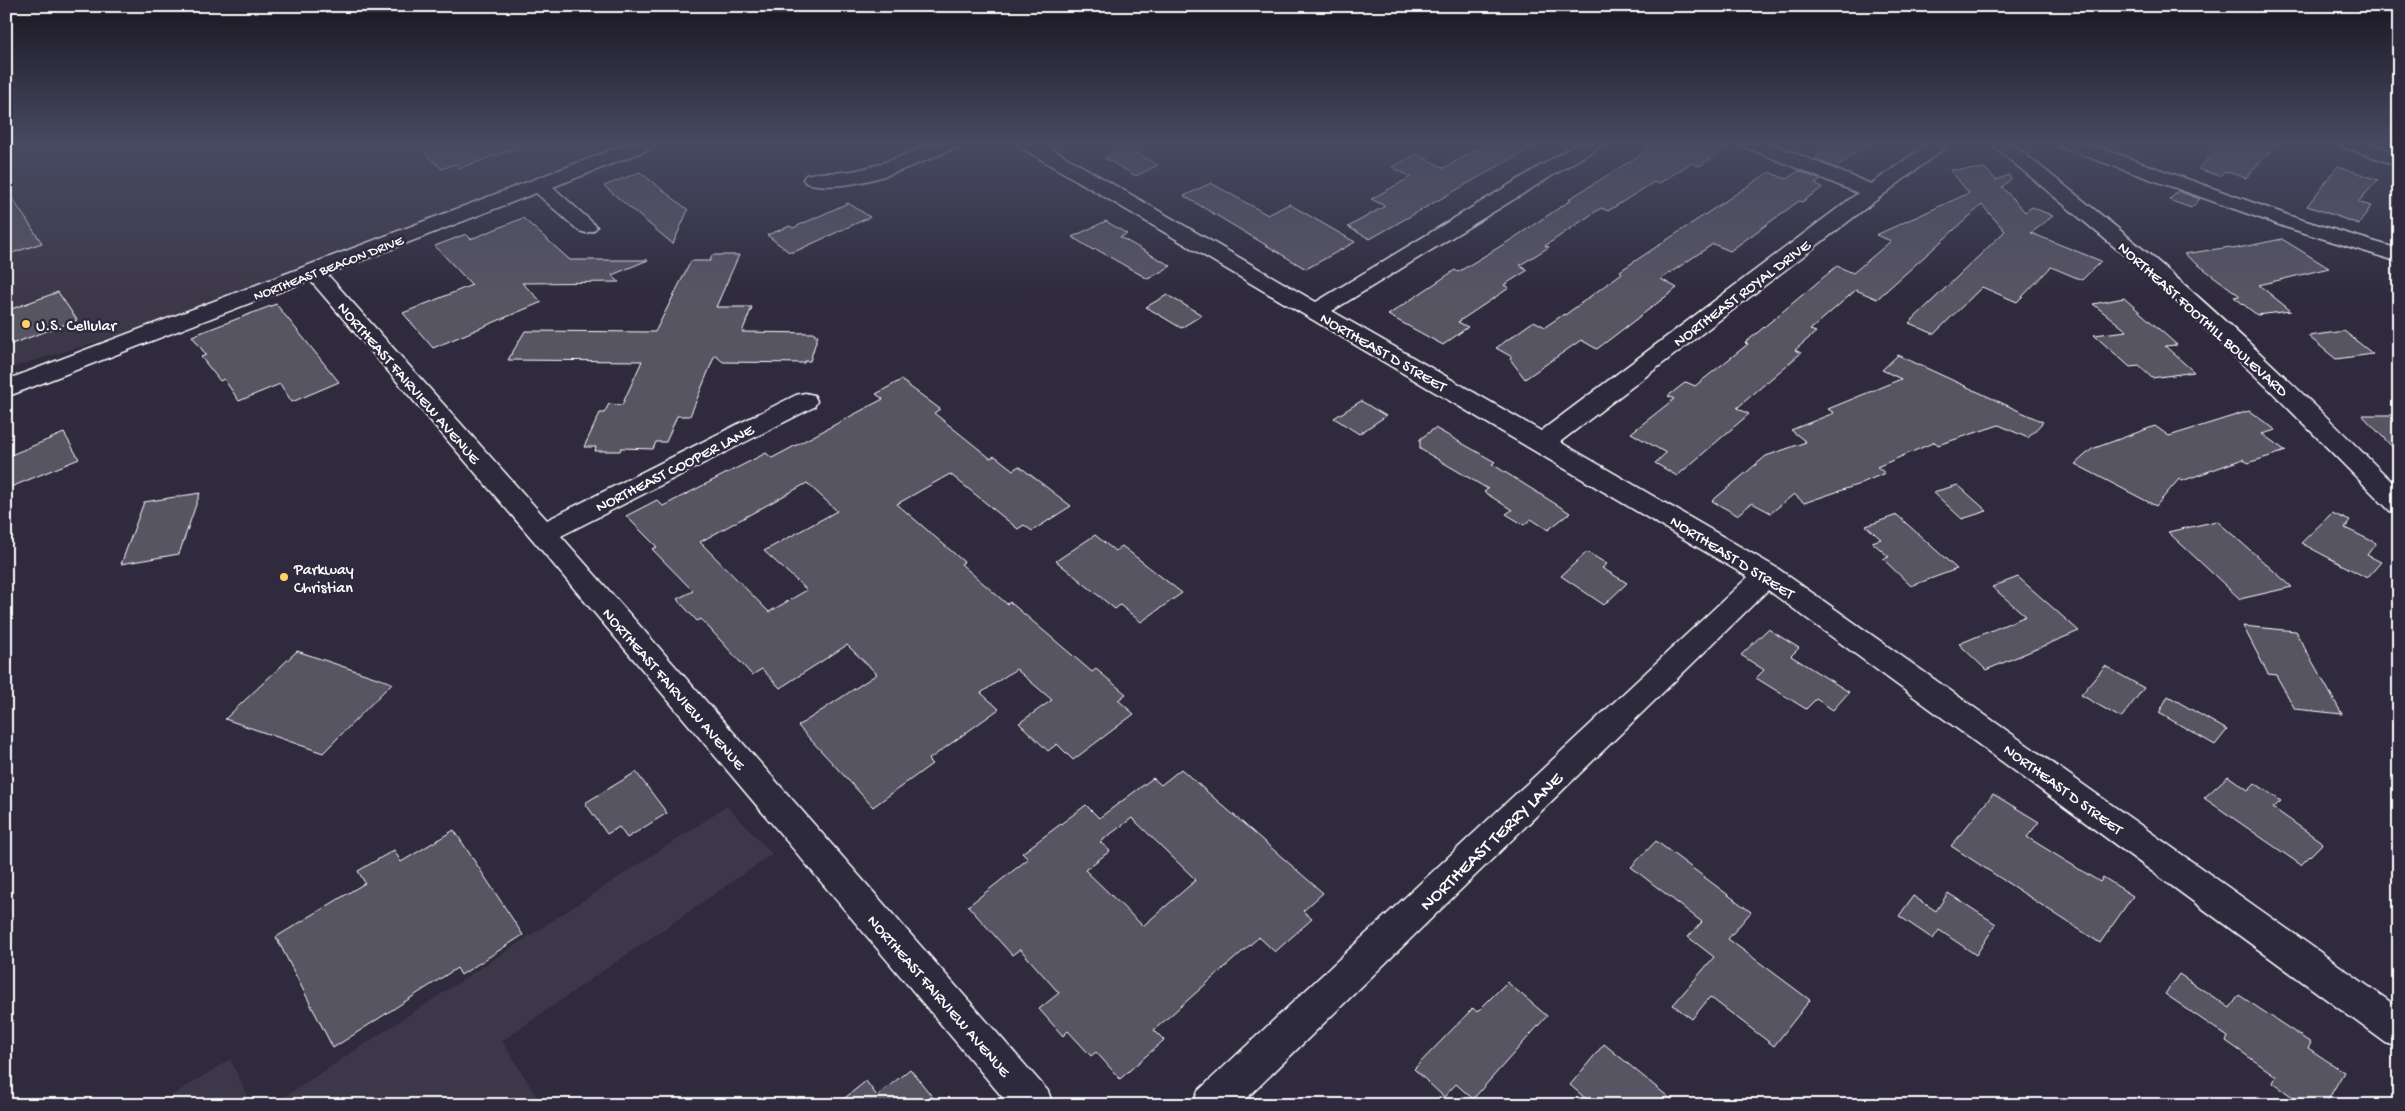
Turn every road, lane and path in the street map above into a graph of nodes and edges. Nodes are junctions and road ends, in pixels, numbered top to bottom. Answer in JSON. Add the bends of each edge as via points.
{"nodes":[{"id":1,"x":517,"y":195,"type":"edge"},
{"id":2,"x":550,"y":195,"type":"edge"},
{"id":3,"x":1116,"y":195,"type":"edge"},
{"id":4,"x":1507,"y":195,"type":"edge"},
{"id":5,"x":1869,"y":195,"type":"edge"},
{"id":6,"x":2063,"y":195,"type":"edge"},
{"id":7,"x":2213,"y":195,"type":"edge"},
{"id":8,"x":586,"y":227,"type":"dead end"},
{"id":9,"x":2399,"y":256,"type":"edge"},
{"id":10,"x":314,"y":272,"type":"junction"},
{"id":11,"x":1316,"y":312,"type":"junction"},
{"id":12,"x":6,"y":389,"type":"edge"},
{"id":13,"x":805,"y":401,"type":"dead end"},
{"id":14,"x":1542,"y":443,"type":"junction"},
{"id":15,"x":2399,"y":506,"type":"edge"},
{"id":16,"x":543,"y":532,"type":"junction"},
{"id":17,"x":1766,"y":575,"type":"junction"},
{"id":18,"x":2399,"y":1030,"type":"edge"},
{"id":19,"x":1034,"y":1105,"type":"edge"},
{"id":20,"x":1212,"y":1105,"type":"edge"}],
"edges":[{"from":1,"to":10,"type":"street","name":"NORTHEAST BEACON DRIVE"},
{"from":2,"to":8,"type":"street"},
{"from":3,"to":11,"type":"street","name":"NORTHEAST D STREET"},
{"from":4,"to":11,"type":"street"},
{"from":5,"to":14,"type":"street","name":"NORTHEAST ROYAL DRIVE"},
{"from":6,"to":15,"type":"street","name":"NORTHEAST FOOTHILL BOULEVARD","via":[[2148,264],[2246,354]]},
{"from":7,"to":9,"type":"street"},
{"from":10,"to":12,"type":"street","name":"NORTHEAST BEACON DRIVE"},
{"from":10,"to":16,"type":"street","name":"NORTHEAST FAIRVIEW AVENUE"},
{"from":11,"to":14,"type":"street","name":"NORTHEAST D STREET"},
{"from":13,"to":16,"type":"street","name":"NORTHEAST COOPER LANE"},
{"from":14,"to":17,"type":"street","name":"NORTHEAST D STREET"},
{"from":16,"to":19,"type":"street","name":"NORTHEAST FAIRVIEW AVENUE"},
{"from":17,"to":18,"type":"street","name":"NORTHEAST D STREET"},
{"from":17,"to":20,"type":"street","name":"NORTHEAST TERRY LANE"}]}
